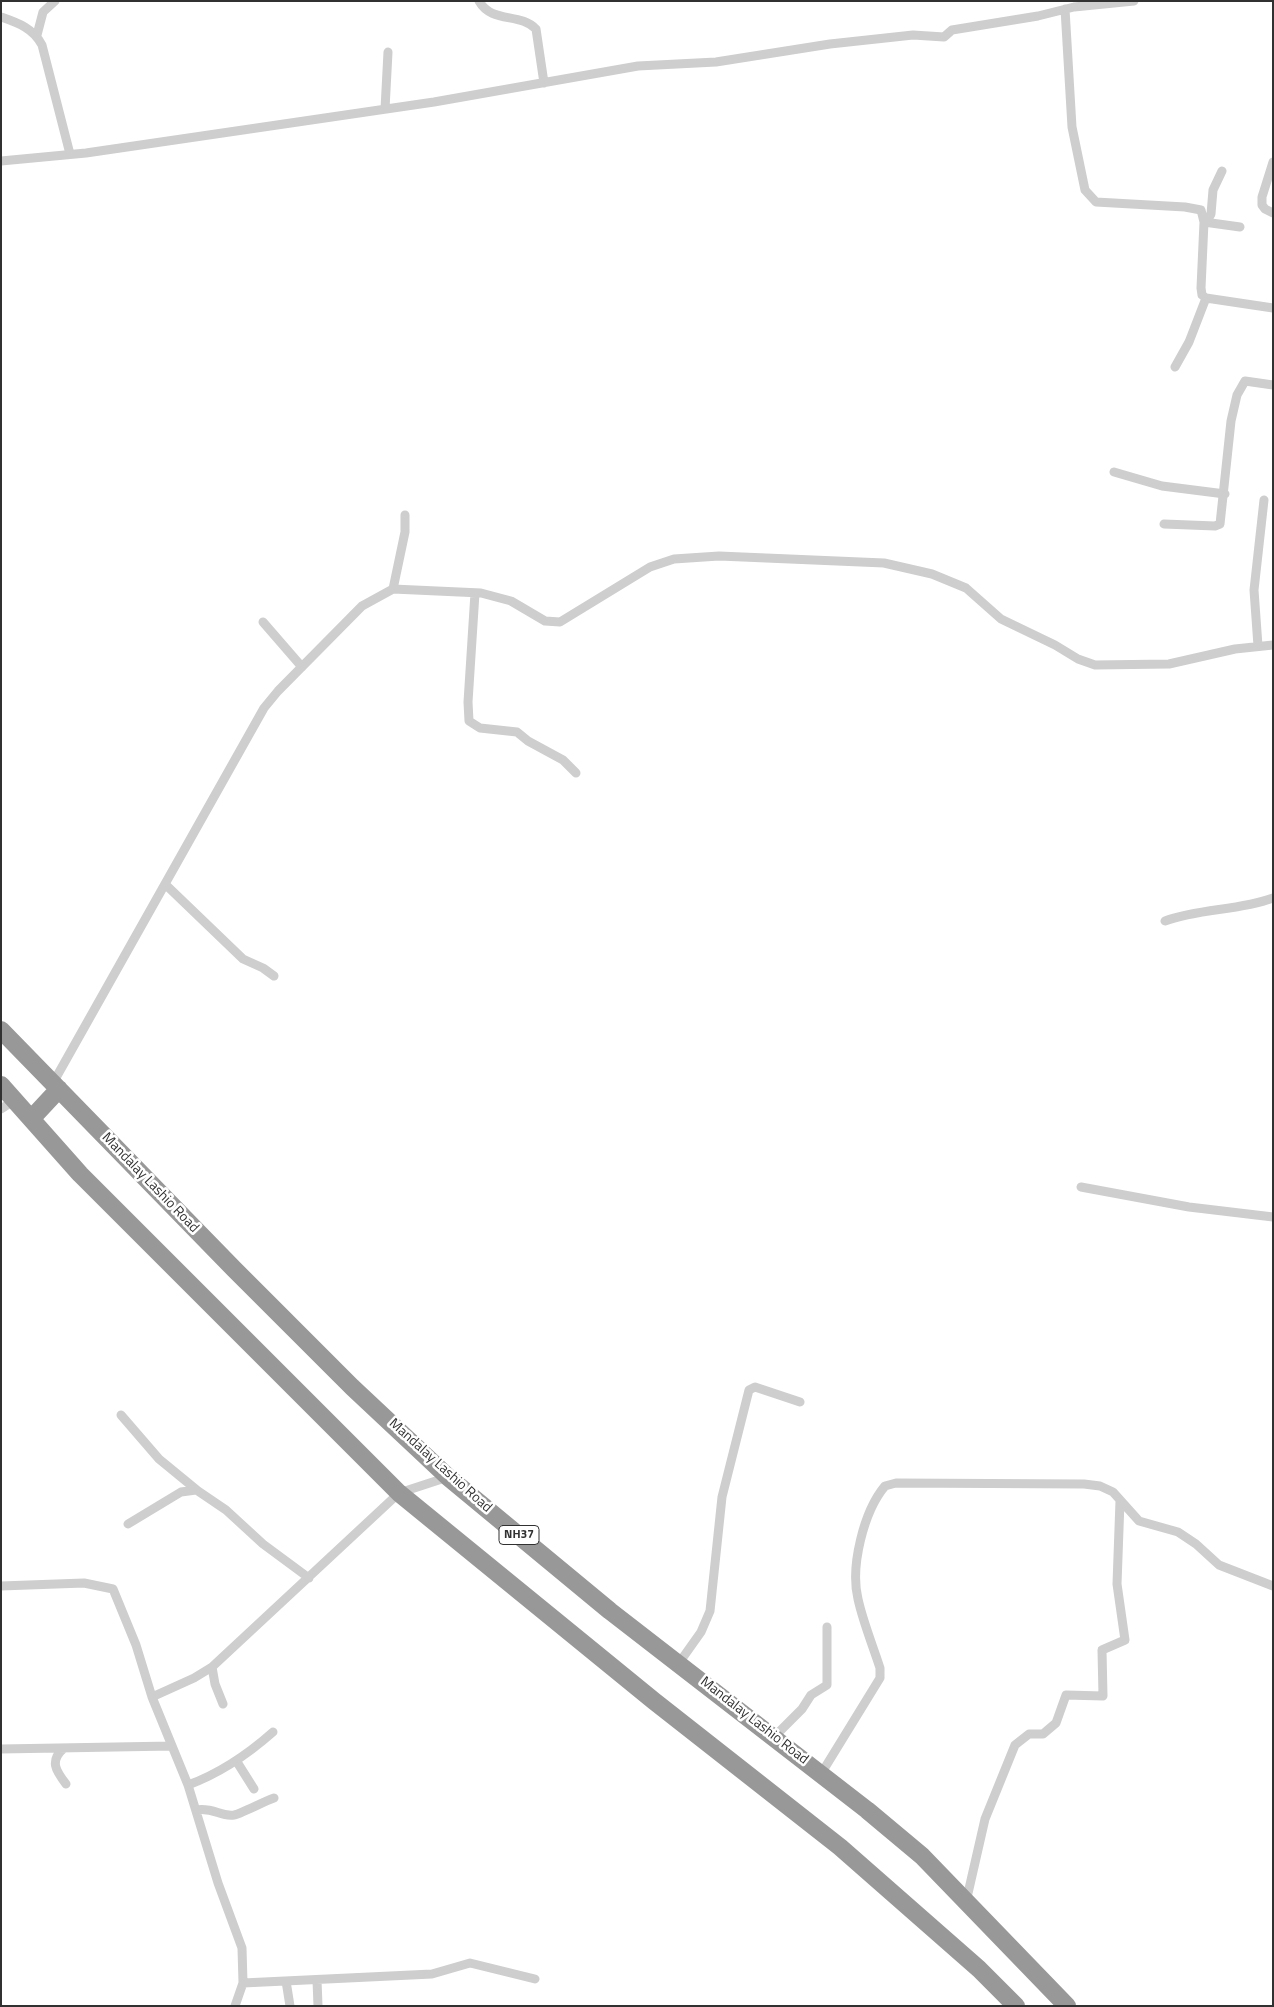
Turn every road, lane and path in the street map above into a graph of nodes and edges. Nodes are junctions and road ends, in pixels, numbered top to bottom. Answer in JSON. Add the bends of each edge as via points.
{"nodes":[{"id":1,"x":55,"y":1,"type":"edge"},
{"id":2,"x":479,"y":1,"type":"edge"},
{"id":3,"x":1134,"y":1,"type":"edge"},
{"id":4,"x":1070,"y":6,"type":"edge"},
{"id":5,"x":1,"y":17,"type":"edge"},
{"id":6,"x":37,"y":35,"type":"junction"},
{"id":7,"x":388,"y":52,"type":"dead end"},
{"id":8,"x":544,"y":83,"type":"junction"},
{"id":9,"x":385,"y":109,"type":"junction"},
{"id":10,"x":70,"y":154,"type":"junction"},
{"id":11,"x":1,"y":161,"type":"edge"},
{"id":12,"x":1273,"y":162,"type":"edge"},
{"id":13,"x":1222,"y":171,"type":"dead end"},
{"id":14,"x":1273,"y":213,"type":"edge"},
{"id":15,"x":1205,"y":222,"type":"junction"},
{"id":16,"x":1240,"y":228,"type":"dead end"},
{"id":17,"x":1206,"y":298,"type":"junction"},
{"id":18,"x":1273,"y":308,"type":"edge"},
{"id":19,"x":1175,"y":367,"type":"dead end"},
{"id":20,"x":1273,"y":385,"type":"edge"},
{"id":21,"x":1114,"y":472,"type":"dead end"},
{"id":22,"x":1225,"y":494,"type":"junction"},
{"id":23,"x":1264,"y":500,"type":"dead end"},
{"id":24,"x":405,"y":515,"type":"dead end"},
{"id":25,"x":1164,"y":524,"type":"dead end"},
{"id":26,"x":392,"y":589,"type":"junction"},
{"id":27,"x":475,"y":593,"type":"junction"},
{"id":28,"x":263,"y":622,"type":"dead end"},
{"id":29,"x":1273,"y":645,"type":"edge"},
{"id":30,"x":1258,"y":646,"type":"junction"},
{"id":31,"x":302,"y":667,"type":"junction"},
{"id":32,"x":576,"y":773,"type":"dead end"},
{"id":33,"x":166,"y":885,"type":"junction"},
{"id":34,"x":1273,"y":898,"type":"edge"},
{"id":35,"x":1165,"y":921,"type":"dead end"},
{"id":36,"x":274,"y":976,"type":"dead end"},
{"id":37,"x":1,"y":1030,"type":"edge"},
{"id":38,"x":1,"y":1085,"type":"edge"},
{"id":39,"x":56,"y":1086,"type":"junction"},
{"id":40,"x":8,"y":1105,"type":"edge"},
{"id":41,"x":32,"y":1118,"type":"junction"},
{"id":42,"x":1081,"y":1187,"type":"dead end"},
{"id":43,"x":1273,"y":1217,"type":"edge"},
{"id":44,"x":800,"y":1402,"type":"dead end"},
{"id":45,"x":121,"y":1415,"type":"dead end"},
{"id":46,"x":448,"y":1477,"type":"junction"},
{"id":47,"x":196,"y":1490,"type":"junction"},
{"id":48,"x":399,"y":1493,"type":"junction"},
{"id":49,"x":1120,"y":1501,"type":"junction"},
{"id":50,"x":128,"y":1524,"type":"dead end"},
{"id":51,"x":309,"y":1578,"type":"junction"},
{"id":52,"x":1,"y":1586,"type":"edge"},
{"id":53,"x":1273,"y":1586,"type":"edge"},
{"id":54,"x":827,"y":1627,"type":"dead end"},
{"id":55,"x":679,"y":1663,"type":"junction"},
{"id":56,"x":212,"y":1667,"type":"junction"},
{"id":57,"x":152,"y":1697,"type":"junction"},
{"id":58,"x":223,"y":1704,"type":"dead end"},
{"id":59,"x":273,"y":1732,"type":"dead end"},
{"id":60,"x":774,"y":1737,"type":"junction"},
{"id":61,"x":172,"y":1746,"type":"junction"},
{"id":62,"x":64,"y":1748,"type":"junction"},
{"id":63,"x":1,"y":1749,"type":"edge"},
{"id":64,"x":237,"y":1762,"type":"junction"},
{"id":65,"x":821,"y":1774,"type":"junction"},
{"id":66,"x":66,"y":1784,"type":"dead end"},
{"id":67,"x":188,"y":1785,"type":"junction"},
{"id":68,"x":254,"y":1789,"type":"dead end"},
{"id":69,"x":274,"y":1798,"type":"dead end"},
{"id":70,"x":196,"y":1810,"type":"junction"},
{"id":71,"x":966,"y":1902,"type":"junction"},
{"id":72,"x":535,"y":1979,"type":"dead end"},
{"id":73,"x":317,"y":1980,"type":"junction"},
{"id":74,"x":286,"y":1981,"type":"junction"},
{"id":75,"x":242,"y":1983,"type":"junction"},
{"id":76,"x":235,"y":2006,"type":"edge"},
{"id":77,"x":290,"y":2006,"type":"edge"},
{"id":78,"x":318,"y":2006,"type":"edge"},
{"id":79,"x":1016,"y":2006,"type":"edge"},
{"id":80,"x":1067,"y":2006,"type":"edge"}],
"edges":[{"from":1,"to":6,"type":"street","via":[[43,12]]},
{"from":2,"to":8,"type":"street","via":[[488,12],[524,21],[536,30]]},
{"from":3,"to":4,"type":"street"},
{"from":4,"to":8,"type":"street","via":[[1038,16],[952,30],[944,37],[913,35],[716,62],[638,66]]},
{"from":4,"to":15,"type":"street","via":[[1072,127],[1085,190],[1090,198],[1096,202],[1201,210]]},
{"from":5,"to":6,"type":"street"},
{"from":6,"to":10,"type":"street"},
{"from":7,"to":9,"type":"street"},
{"from":8,"to":9,"type":"street"},
{"from":9,"to":10,"type":"street"},
{"from":10,"to":11,"type":"street"},
{"from":12,"to":14,"type":"street","via":[[1262,202],[1265,209]]},
{"from":13,"to":15,"type":"street","via":[[1213,190],[1211,214]]},
{"from":15,"to":16,"type":"street"},
{"from":15,"to":17,"type":"street","via":[[1200,288]]},
{"from":17,"to":18,"type":"street"},
{"from":17,"to":19,"type":"street","via":[[1189,342]]},
{"from":20,"to":22,"type":"street","via":[[1245,381],[1238,395],[1229,434]]},
{"from":21,"to":22,"type":"street","via":[[1162,486]]},
{"from":22,"to":25,"type":"street","via":[[1220,524]]},
{"from":23,"to":30,"type":"street","via":[[1254,590]]},
{"from":24,"to":26,"type":"street","via":[[405,532]]},
{"from":26,"to":27,"type":"street"},
{"from":26,"to":31,"type":"street","via":[[362,606]]},
{"from":27,"to":30,"type":"street","via":[[511,601],[553,623],[567,620],[617,585],[650,567],[674,559],[719,556],[884,563],[954,582],[966,588],[1001,619],[1095,665],[1169,664]]},
{"from":27,"to":32,"type":"street","via":[[468,702],[470,721],[480,728],[517,732],[563,760]]},
{"from":28,"to":31,"type":"street"},
{"from":29,"to":30,"type":"street"},
{"from":31,"to":33,"type":"street","via":[[264,708]]},
{"from":33,"to":36,"type":"street","via":[[243,959]]},
{"from":33,"to":39,"type":"street"},
{"from":34,"to":35,"type":"street","via":[[1186,913]]},
{"from":37,"to":39,"type":"highway","name":"Mandalay Lashio Road","number":"NH37"},
{"from":38,"to":40,"type":"highway"},
{"from":39,"to":41,"type":"highway"},
{"from":39,"to":46,"type":"highway","name":"Mandalay Lashio Road","number":"NH37","via":[[234,1270]]},
{"from":40,"to":41,"type":"highway"},
{"from":41,"to":48,"type":"highway","via":[[80,1174]]},
{"from":42,"to":43,"type":"street","via":[[1189,1207]]},
{"from":44,"to":55,"type":"street","via":[[755,1387],[749,1390],[722,1497],[710,1611],[701,1632]]},
{"from":45,"to":47,"type":"street","via":[[159,1459]]},
{"from":46,"to":48,"type":"street"},
{"from":46,"to":55,"type":"highway","name":"Mandalay Lashio Road","number":"NH37"},
{"from":47,"to":50,"type":"street","via":[[181,1492]]},
{"from":47,"to":51,"type":"street","via":[[226,1510],[263,1544]]},
{"from":48,"to":51,"type":"street"},
{"from":48,"to":79,"type":"highway","via":[[840,1847],[979,1969]]},
{"from":49,"to":53,"type":"street","via":[[1139,1521],[1178,1532],[1219,1565]]},
{"from":49,"to":65,"type":"street","via":[[1113,1492],[1084,1484],[896,1483],[885,1486],[868,1515],[860,1545],[856,1585],[880,1678]]},
{"from":49,"to":71,"type":"street","via":[[1117,1584],[1125,1640],[1102,1650],[1103,1696],[1066,1696],[1056,1723],[1043,1734],[1028,1734],[1015,1745],[985,1819]]},
{"from":51,"to":56,"type":"street"},
{"from":52,"to":57,"type":"street","via":[[84,1583],[113,1589],[136,1645]]},
{"from":54,"to":60,"type":"street","via":[[827,1685],[810,1695],[802,1709]]},
{"from":55,"to":60,"type":"highway","name":"Mandalay Lashio Road","number":"NH37"},
{"from":56,"to":57,"type":"street"},
{"from":56,"to":58,"type":"street"},
{"from":57,"to":61,"type":"street"},
{"from":59,"to":64,"type":"street"},
{"from":60,"to":65,"type":"highway","name":"Mandalay Lashio Road","number":"NH37"},
{"from":61,"to":62,"type":"street"},
{"from":61,"to":67,"type":"street"},
{"from":62,"to":63,"type":"street"},
{"from":62,"to":66,"type":"street","via":[[56,1754],[54,1763]]},
{"from":64,"to":67,"type":"street"},
{"from":64,"to":68,"type":"street"},
{"from":65,"to":71,"type":"highway","name":"Mandalay Lashio Road","number":"NH37","via":[[922,1856]]},
{"from":67,"to":70,"type":"street"},
{"from":69,"to":70,"type":"street","via":[[237,1815],[207,1808]]},
{"from":70,"to":75,"type":"street","via":[[242,1948]]},
{"from":71,"to":80,"type":"highway","name":"Mandalay Lashio Road","number":"NH37"},
{"from":72,"to":73,"type":"street","via":[[470,1964],[432,1974]]},
{"from":73,"to":74,"type":"street"},
{"from":73,"to":78,"type":"street"},
{"from":74,"to":75,"type":"street"},
{"from":74,"to":77,"type":"street"},
{"from":75,"to":76,"type":"street"}]}
